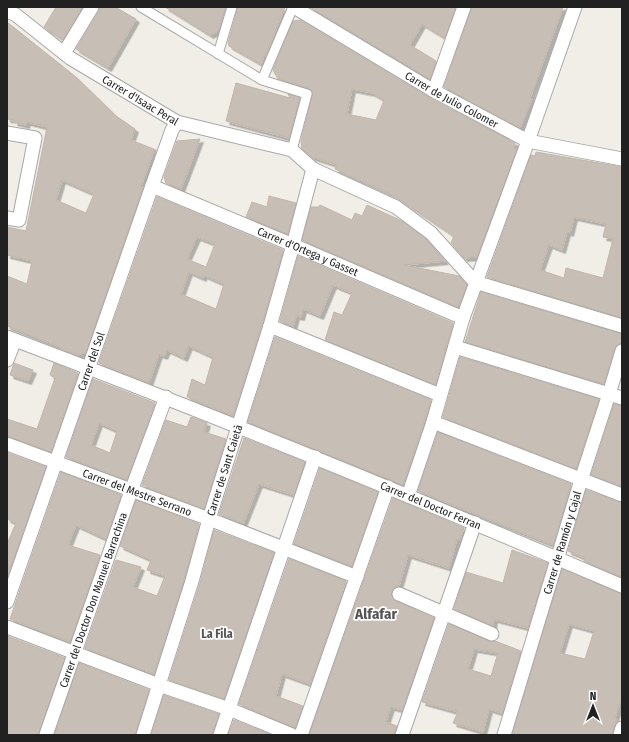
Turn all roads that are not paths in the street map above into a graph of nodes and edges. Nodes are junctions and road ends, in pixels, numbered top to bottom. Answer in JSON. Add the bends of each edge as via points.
{"nodes":[{"id":1,"x":92,"y":7,"type":"edge"},
{"id":2,"x":141,"y":7,"type":"edge"},
{"id":3,"x":232,"y":7,"type":"edge"},
{"id":4,"x":294,"y":7,"type":"edge"},
{"id":5,"x":464,"y":7,"type":"edge"},
{"id":6,"x":575,"y":7,"type":"edge"},
{"id":7,"x":7,"y":11,"type":"edge"},
{"id":8,"x":64,"y":53,"type":"junction"},
{"id":9,"x":218,"y":54,"type":"junction"},
{"id":10,"x":262,"y":80,"type":"junction"},
{"id":11,"x":434,"y":90,"type":"junction"},
{"id":12,"x":177,"y":122,"type":"junction"},
{"id":13,"x":7,"y":133,"type":"edge"},
{"id":14,"x":528,"y":141,"type":"junction"},
{"id":15,"x":292,"y":150,"type":"junction"},
{"id":16,"x":622,"y":159,"type":"edge"},
{"id":17,"x":313,"y":168,"type":"junction"},
{"id":18,"x":152,"y":186,"type":"junction"},
{"id":19,"x":13,"y":219,"type":"edge"},
{"id":20,"x":294,"y":245,"type":"junction"},
{"id":21,"x":475,"y":282,"type":"junction"},
{"id":22,"x":463,"y":318,"type":"junction"},
{"id":23,"x":270,"y":326,"type":"junction"},
{"id":24,"x":622,"y":326,"type":"edge"},
{"id":25,"x":11,"y":338,"type":"edge"},
{"id":26,"x":455,"y":347,"type":"junction"},
{"id":27,"x":622,"y":351,"type":"edge"},
{"id":28,"x":7,"y":360,"type":"edge"},
{"id":29,"x":89,"y":368,"type":"junction"},
{"id":30,"x":440,"y":395,"type":"junction"},
{"id":31,"x":616,"y":396,"type":"edge"},
{"id":32,"x":166,"y":398,"type":"junction"},
{"id":33,"x":433,"y":422,"type":"junction"},
{"id":34,"x":239,"y":427,"type":"junction"},
{"id":35,"x":7,"y":444,"type":"edge"},
{"id":36,"x":315,"y":457,"type":"junction"},
{"id":37,"x":56,"y":463,"type":"junction"},
{"id":38,"x":581,"y":480,"type":"junction"},
{"id":39,"x":388,"y":487,"type":"junction"},
{"id":40,"x":131,"y":491,"type":"junction"},
{"id":41,"x":622,"y":495,"type":"edge"},
{"id":42,"x":408,"y":496,"type":"junction"},
{"id":43,"x":209,"y":519,"type":"junction"},
{"id":44,"x":475,"y":523,"type":"junction"},
{"id":45,"x":284,"y":548,"type":"junction"},
{"id":46,"x":558,"y":558,"type":"junction"},
{"id":47,"x":357,"y":577,"type":"junction"},
{"id":48,"x":622,"y":586,"type":"edge"},
{"id":49,"x":399,"y":594,"type":"dead end"},
{"id":50,"x":7,"y":602,"type":"edge"},
{"id":51,"x":444,"y":613,"type":"junction"},
{"id":52,"x":7,"y":627,"type":"edge"},
{"id":53,"x":492,"y":634,"type":"dead end"},
{"id":54,"x":76,"y":653,"type":"junction"},
{"id":55,"x":159,"y":685,"type":"junction"},
{"id":56,"x":229,"y":710,"type":"junction"},
{"id":57,"x":622,"y":728,"type":"edge"},
{"id":58,"x":46,"y":735,"type":"edge"},
{"id":59,"x":143,"y":735,"type":"edge"},
{"id":60,"x":220,"y":735,"type":"edge"},
{"id":61,"x":292,"y":735,"type":"edge"},
{"id":62,"x":301,"y":735,"type":"edge"},
{"id":63,"x":402,"y":735,"type":"edge"},
{"id":64,"x":504,"y":735,"type":"edge"},
{"id":65,"x":620,"y":735,"type":"edge"}],
"edges":[{"from":1,"to":8,"type":"street"},
{"from":2,"to":9,"type":"street"},
{"from":3,"to":9,"type":"street"},
{"from":4,"to":10,"type":"street"},
{"from":4,"to":11,"type":"street","name":"Carrer de Julio Colomer"},
{"from":5,"to":11,"type":"street"},
{"from":6,"to":14,"type":"street"},
{"from":7,"to":8,"type":"street","name":"Carrer d'Isaac Peral","via":[[16,14]]},
{"from":8,"to":12,"type":"street","name":"Carrer d'Isaac Peral"},
{"from":9,"to":10,"type":"street"},
{"from":10,"to":15,"type":"street","via":[[307,94]]},
{"from":11,"to":14,"type":"street","name":"Carrer de Julio Colomer"},
{"from":12,"to":15,"type":"street","name":"Carrer d'Isaac Peral"},
{"from":12,"to":18,"type":"street","name":"Carrer del Sol"},
{"from":13,"to":19,"type":"street","via":[[35,138]]},
{"from":14,"to":16,"type":"street","name":"Carrer de Julio Colomer"},
{"from":14,"to":21,"type":"street"},
{"from":15,"to":17,"type":"street"},
{"from":17,"to":20,"type":"street","name":"Carrer de Sant Caietà"},
{"from":17,"to":21,"type":"street","via":[[396,207],[431,233]]},
{"from":18,"to":20,"type":"street","name":"Carrer d'Ortega y Gasset"},
{"from":18,"to":29,"type":"street","name":"Carrer del Sol"},
{"from":20,"to":22,"type":"street","name":"Carrer d'Ortega y Gasset"},
{"from":20,"to":23,"type":"street","name":"Carrer de Sant Caietà"},
{"from":21,"to":22,"type":"street"},
{"from":21,"to":24,"type":"street"},
{"from":22,"to":26,"type":"street"},
{"from":23,"to":30,"type":"street"},
{"from":23,"to":34,"type":"street","name":"Carrer de Sant Caietà"},
{"from":25,"to":28,"type":"street"},
{"from":25,"to":29,"type":"street","name":"Carrer del Doctor Ferran"},
{"from":26,"to":30,"type":"street"},
{"from":26,"to":31,"type":"street"},
{"from":27,"to":31,"type":"street","name":"Carrer de Ramón y Cajal"},
{"from":29,"to":32,"type":"street","name":"Carrer del Doctor Ferran"},
{"from":29,"to":37,"type":"street","name":"Carrer del Sol"},
{"from":30,"to":33,"type":"street"},
{"from":31,"to":38,"type":"street","name":"Carrer de Ramón y Cajal"},
{"from":32,"to":34,"type":"street","name":"Carrer del Doctor Ferran"},
{"from":32,"to":40,"type":"street","name":"Carrer del Doctor Don Manuel Barrachina"},
{"from":33,"to":38,"type":"street"},
{"from":33,"to":42,"type":"street"},
{"from":34,"to":36,"type":"street","name":"Carrer del Doctor Ferran"},
{"from":34,"to":43,"type":"street","name":"Carrer de Sant Caietà"},
{"from":35,"to":37,"type":"street","name":"Carrer del Mestre Serrano"},
{"from":36,"to":39,"type":"street","name":"Carrer del Doctor Ferran"},
{"from":36,"to":45,"type":"street"},
{"from":37,"to":40,"type":"street","name":"Carrer del Mestre Serrano"},
{"from":37,"to":50,"type":"street","name":"Carrer del Sol"},
{"from":38,"to":41,"type":"street"},
{"from":38,"to":46,"type":"street","name":"Carrer de Ramón y Cajal"},
{"from":39,"to":42,"type":"street","name":"Carrer del Doctor Ferran"},
{"from":39,"to":47,"type":"street"},
{"from":40,"to":43,"type":"street","name":"Carrer del Mestre Serrano"},
{"from":40,"to":54,"type":"street","name":"Carrer del Doctor Don Manuel Barrachina"},
{"from":42,"to":44,"type":"street","name":"Carrer del Doctor Ferran"},
{"from":43,"to":45,"type":"street","name":"Carrer del Mestre Serrano"},
{"from":43,"to":55,"type":"street","name":"Carrer de Sant Caietà"},
{"from":44,"to":46,"type":"street","name":"Carrer del Doctor Ferran"},
{"from":44,"to":51,"type":"street"},
{"from":45,"to":47,"type":"street","name":"Carrer del Mestre Serrano"},
{"from":45,"to":56,"type":"street"},
{"from":46,"to":48,"type":"street","name":"Carrer del Doctor Ferran"},
{"from":46,"to":64,"type":"street","name":"Carrer de Ramón y Cajal"},
{"from":47,"to":62,"type":"street"},
{"from":49,"to":51,"type":"street"},
{"from":51,"to":53,"type":"street"},
{"from":51,"to":63,"type":"street"},
{"from":52,"to":54,"type":"street"},
{"from":54,"to":55,"type":"street"},
{"from":54,"to":58,"type":"street","name":"Carrer del Doctor Don Manuel Barrachina"},
{"from":55,"to":56,"type":"street"},
{"from":55,"to":59,"type":"street","name":"Carrer de Sant Caietà"},
{"from":56,"to":60,"type":"street"},
{"from":56,"to":61,"type":"street"},
{"from":57,"to":65,"type":"street"}]}
